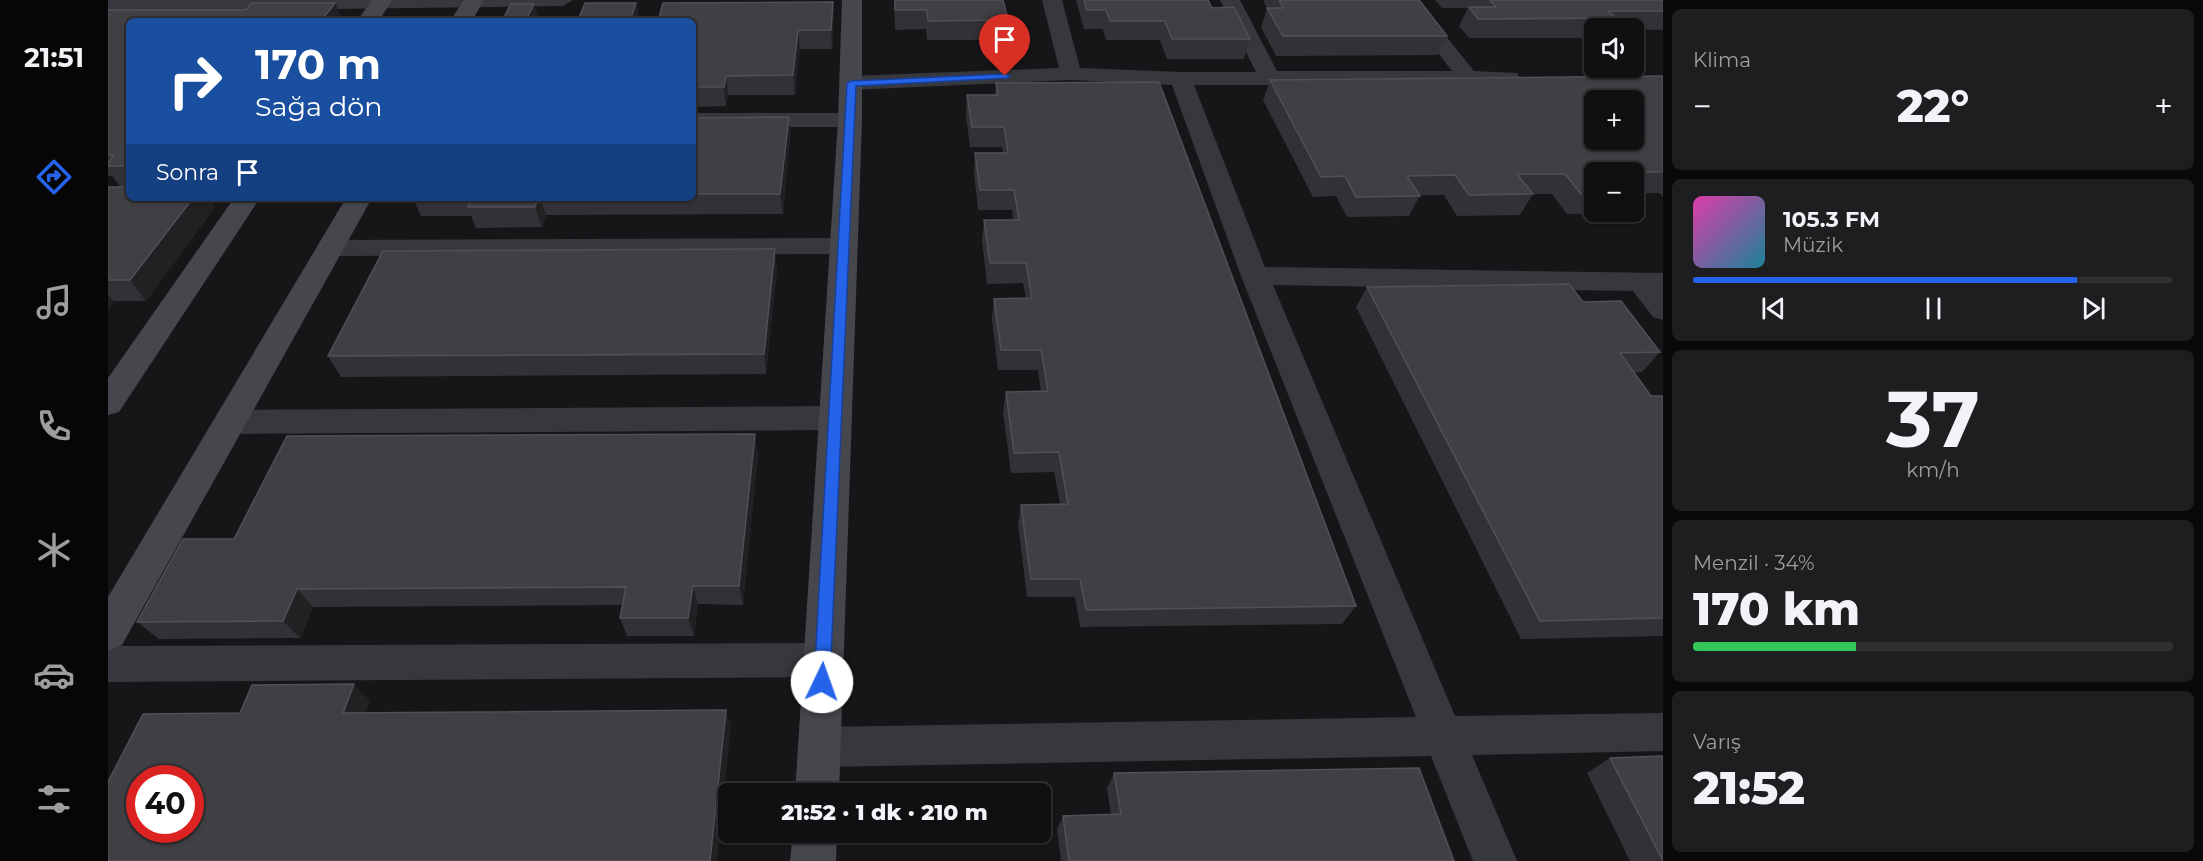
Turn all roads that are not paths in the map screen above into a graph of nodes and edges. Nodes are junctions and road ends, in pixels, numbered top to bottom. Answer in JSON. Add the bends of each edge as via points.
{"nodes":[{"id":1,"x":563,"y":0,"type":"edge"},
{"id":2,"x":852,"y":0,"type":"edge"},
{"id":3,"x":1052,"y":0,"type":"edge"},
{"id":4,"x":1230,"y":0,"type":"edge"},
{"id":5,"x":1407,"y":0,"type":"edge"},
{"id":6,"x":381,"y":1,"type":"edge"},
{"id":7,"x":473,"y":1,"type":"edge"},
{"id":8,"x":108,"y":6,"type":"edge"},
{"id":9,"x":370,"y":18,"type":"edge"},
{"id":10,"x":463,"y":18,"type":"edge"},
{"id":11,"x":1071,"y":74,"type":"junction"},
{"id":12,"x":1270,"y":78,"type":"junction"},
{"id":13,"x":1468,"y":78,"type":"junction"},
{"id":14,"x":1525,"y":78,"type":"edge"},
{"id":15,"x":1181,"y":79,"type":"junction"},
{"id":16,"x":851,"y":83,"type":"junction"},
{"id":17,"x":696,"y":120,"type":"edge"},
{"id":18,"x":850,"y":120,"type":"junction"},
{"id":19,"x":246,"y":201,"type":"edge"},
{"id":20,"x":357,"y":201,"type":"edge"},
{"id":21,"x":843,"y":246,"type":"junction"},
{"id":22,"x":330,"y":248,"type":"junction"},
{"id":23,"x":1255,"y":276,"type":"junction"},
{"id":24,"x":1652,"y":282,"type":"edge"},
{"id":25,"x":1663,"y":310,"type":"edge"},
{"id":26,"x":108,"y":403,"type":"edge"},
{"id":27,"x":835,"y":418,"type":"junction"},
{"id":28,"x":230,"y":422,"type":"junction"},
{"id":29,"x":108,"y":633,"type":"edge"},
{"id":30,"x":823,"y":660,"type":"junction"},
{"id":31,"x":108,"y":664,"type":"edge"},
{"id":32,"x":1663,"y":732,"type":"edge"},
{"id":33,"x":1443,"y":737,"type":"junction"},
{"id":34,"x":819,"y":747,"type":"junction"},
{"id":35,"x":817,"y":783,"type":"edge"},
{"id":36,"x":814,"y":843,"type":"edge"},
{"id":37,"x":813,"y":861,"type":"edge"},
{"id":38,"x":1495,"y":861,"type":"edge"}],
"edges":[{"from":1,"to":7,"type":"street"},
{"from":2,"to":16,"type":"street"},
{"from":3,"to":11,"type":"street"},
{"from":4,"to":12,"type":"street"},
{"from":5,"to":13,"type":"street"},
{"from":6,"to":7,"type":"street"},
{"from":6,"to":8,"type":"street"},
{"from":6,"to":9,"type":"street"},
{"from":7,"to":10,"type":"street"},
{"from":11,"to":15,"type":"street"},
{"from":11,"to":16,"type":"street"},
{"from":12,"to":13,"type":"street"},
{"from":12,"to":15,"type":"street"},
{"from":13,"to":14,"type":"street"},
{"from":15,"to":23,"type":"street"},
{"from":16,"to":18,"type":"street"},
{"from":17,"to":18,"type":"street"},
{"from":18,"to":21,"type":"street"},
{"from":19,"to":26,"type":"street"},
{"from":20,"to":22,"type":"street"},
{"from":21,"to":22,"type":"street"},
{"from":21,"to":27,"type":"street"},
{"from":22,"to":28,"type":"street"},
{"from":23,"to":24,"type":"street"},
{"from":23,"to":33,"type":"street"},
{"from":24,"to":25,"type":"street"},
{"from":27,"to":28,"type":"street"},
{"from":27,"to":30,"type":"street"},
{"from":28,"to":29,"type":"street"},
{"from":30,"to":31,"type":"street"},
{"from":30,"to":34,"type":"street"},
{"from":32,"to":33,"type":"street"},
{"from":33,"to":34,"type":"street"},
{"from":33,"to":38,"type":"street"},
{"from":34,"to":35,"type":"street"},
{"from":36,"to":37,"type":"street"}]}
